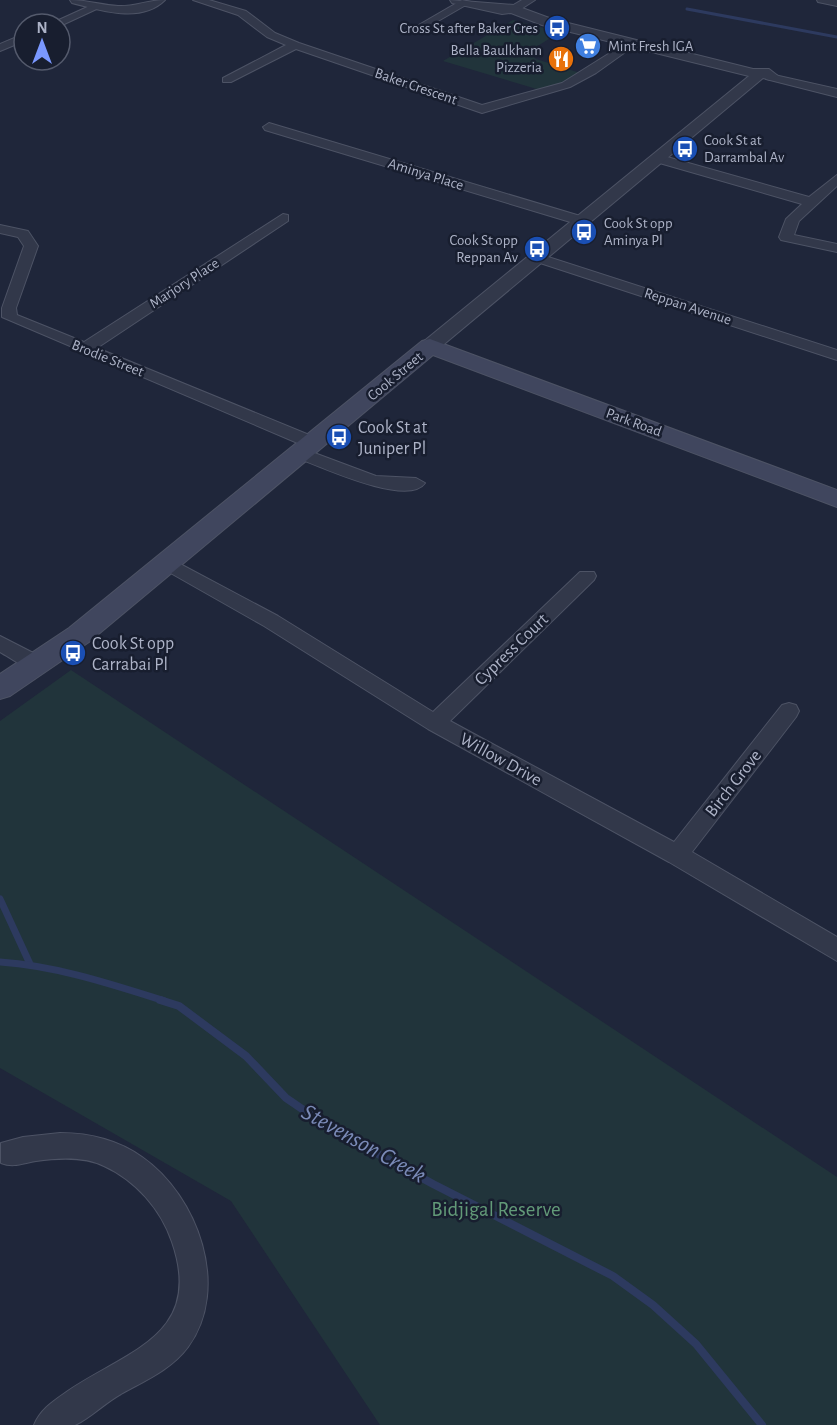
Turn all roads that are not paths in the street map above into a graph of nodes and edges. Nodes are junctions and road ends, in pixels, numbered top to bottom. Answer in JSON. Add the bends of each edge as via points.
{"nodes":[{"id":1,"x":77,"y":0,"type":"edge"},
{"id":2,"x":158,"y":0,"type":"edge"},
{"id":3,"x":198,"y":0,"type":"edge"},
{"id":4,"x":530,"y":0,"type":"edge"},
{"id":5,"x":822,"y":0,"type":"edge"},
{"id":6,"x":461,"y":1,"type":"edge"},
{"id":7,"x":837,"y":3,"type":"edge"},
{"id":8,"x":98,"y":6,"type":"junction"},
{"id":9,"x":512,"y":11,"type":"junction"},
{"id":10,"x":72,"y":17,"type":"edge"},
{"id":11,"x":422,"y":26,"type":"dead end"},
{"id":12,"x":633,"y":43,"type":"junction"},
{"id":13,"x":295,"y":45,"type":"junction"},
{"id":14,"x":760,"y":76,"type":"junction"},
{"id":15,"x":227,"y":80,"type":"dead end"},
{"id":16,"x":837,"y":93,"type":"edge"},
{"id":17,"x":269,"y":127,"type":"dead end"},
{"id":18,"x":660,"y":159,"type":"junction"},
{"id":19,"x":837,"y":179,"type":"edge"},
{"id":20,"x":810,"y":202,"type":"junction"},
{"id":21,"x":283,"y":218,"type":"dead end"},
{"id":22,"x":582,"y":221,"type":"junction"},
{"id":23,"x":0,"y":229,"type":"edge"},
{"id":24,"x":837,"y":248,"type":"edge"},
{"id":25,"x":539,"y":258,"type":"junction"},
{"id":26,"x":4,"y":309,"type":"edge"},
{"id":27,"x":430,"y":346,"type":"junction"},
{"id":28,"x":86,"y":348,"type":"junction"},
{"id":29,"x":837,"y":355,"type":"edge"},
{"id":30,"x":307,"y":448,"type":"junction"},
{"id":31,"x":416,"y":483,"type":"dead end"},
{"id":32,"x":837,"y":499,"type":"edge"},
{"id":33,"x":167,"y":563,"type":"junction"},
{"id":34,"x":587,"y":576,"type":"dead end"},
{"id":35,"x":0,"y":643,"type":"edge"},
{"id":36,"x":38,"y":664,"type":"junction"},
{"id":37,"x":0,"y":688,"type":"edge"},
{"id":38,"x":789,"y":711,"type":"dead end"},
{"id":39,"x":435,"y":723,"type":"junction"},
{"id":40,"x":676,"y":855,"type":"junction"},
{"id":41,"x":837,"y":950,"type":"edge"},
{"id":42,"x":11,"y":1153,"type":"dead end"},
{"id":43,"x":50,"y":1425,"type":"edge"}],
"edges":[{"from":1,"to":8,"type":"street"},
{"from":2,"to":8,"type":"street","via":[[130,11]]},
{"from":3,"to":13,"type":"street","name":"Baker Crescent","via":[[242,13],[271,35]]},
{"from":4,"to":9,"type":"street"},
{"from":5,"to":7,"type":"street"},
{"from":6,"to":9,"type":"street"},
{"from":6,"to":11,"type":"street"},
{"from":8,"to":10,"type":"street"},
{"from":9,"to":12,"type":"street"},
{"from":12,"to":13,"type":"street","name":"Baker Crescent","via":[[566,85],[482,109]]},
{"from":12,"to":14,"type":"street"},
{"from":13,"to":15,"type":"street"},
{"from":14,"to":16,"type":"street"},
{"from":14,"to":18,"type":"street","name":"Cook Street"},
{"from":17,"to":22,"type":"street","name":"Aminya Place"},
{"from":18,"to":20,"type":"street"},
{"from":18,"to":22,"type":"street","name":"Cook Street"},
{"from":19,"to":20,"type":"street"},
{"from":20,"to":24,"type":"street","via":[[793,219],[786,237]]},
{"from":21,"to":28,"type":"street","name":"Marjory Place"},
{"from":22,"to":25,"type":"street","name":"Cook Street"},
{"from":23,"to":26,"type":"street","name":"Brodie Street","via":[[23,234],[31,246]]},
{"from":25,"to":27,"type":"street","name":"Cook Street"},
{"from":25,"to":29,"type":"street","name":"Reppan Avenue"},
{"from":26,"to":28,"type":"street","name":"Brodie Street","via":[[22,325]]},
{"from":27,"to":30,"type":"main road","name":"Cook Street"},
{"from":27,"to":32,"type":"main road","name":"Park Road"},
{"from":28,"to":30,"type":"street","name":"Brodie Street"},
{"from":30,"to":31,"type":"street","name":"Brodie Street","via":[[382,484]]},
{"from":30,"to":33,"type":"main road","name":"Cook Street"},
{"from":33,"to":36,"type":"main road","name":"Cook Street"},
{"from":33,"to":39,"type":"street","name":"Willow Drive","via":[[271,621]]},
{"from":34,"to":39,"type":"street","name":"Cypress Court"},
{"from":35,"to":36,"type":"street"},
{"from":36,"to":37,"type":"main road","name":"Cook Street"},
{"from":38,"to":40,"type":"street","name":"Birch Grove"},
{"from":39,"to":40,"type":"street","name":"Willow Drive"},
{"from":40,"to":41,"type":"street","name":"Willow Drive"},
{"from":42,"to":43,"type":"street","via":[[40,1147],[71,1147],[95,1149],[122,1160],[152,1182],[165,1200],[188,1244],[194,1270],[192,1299],[174,1342]]}]}
